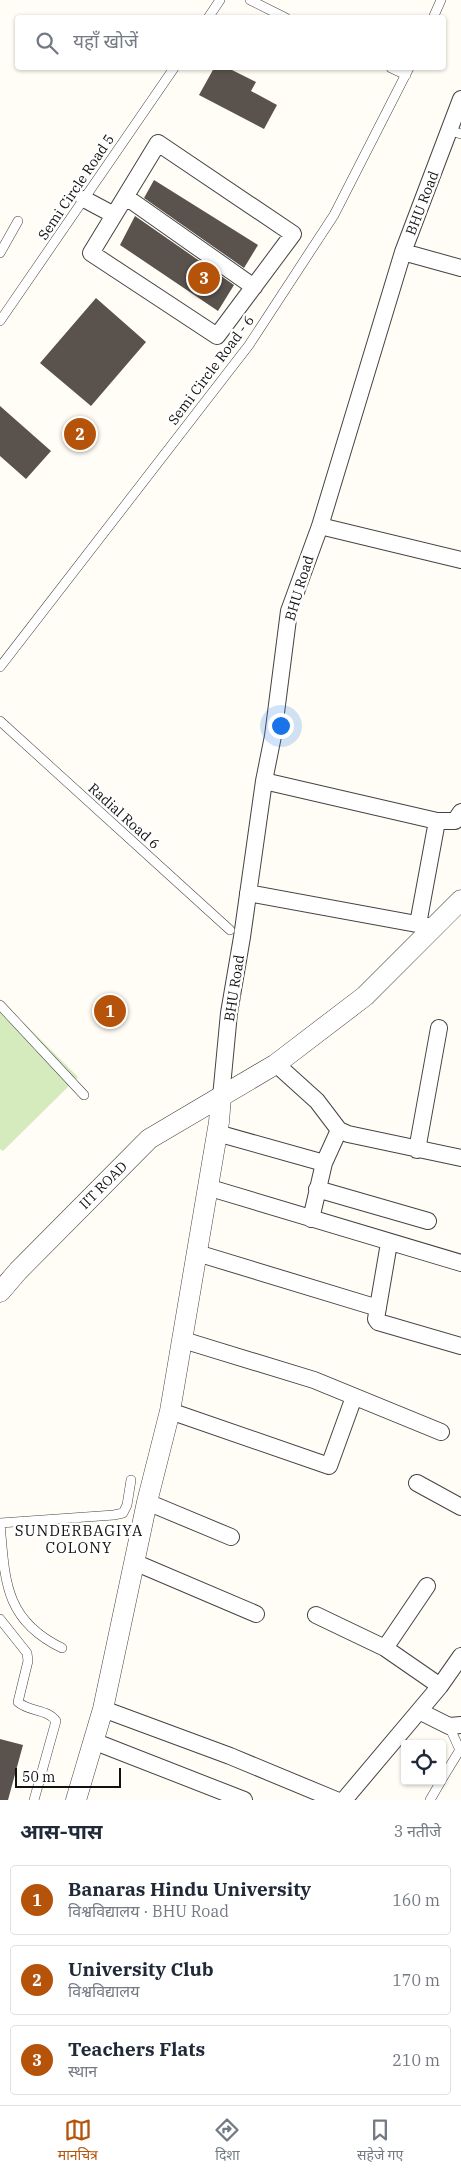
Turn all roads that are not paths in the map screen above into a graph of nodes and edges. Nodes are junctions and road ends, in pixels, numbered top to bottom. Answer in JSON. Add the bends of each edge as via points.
{"nodes":[{"id":1,"x":220,"y":0,"type":"edge"},
{"id":2,"x":250,"y":0,"type":"edge"},
{"id":3,"x":441,"y":0,"type":"edge"},
{"id":4,"x":210,"y":15,"type":"edge"},
{"id":5,"x":280,"y":15,"type":"edge"},
{"id":6,"x":434,"y":15,"type":"edge"},
{"id":7,"x":173,"y":70,"type":"edge"},
{"id":8,"x":407,"y":71,"type":"edge"},
{"id":9,"x":461,"y":100,"type":"edge"},
{"id":10,"x":456,"y":132,"type":"edge"},
{"id":11,"x":126,"y":197,"type":"junction"},
{"id":12,"x":84,"y":199,"type":"junction"},
{"id":13,"x":114,"y":215,"type":"junction"},
{"id":14,"x":18,"y":221,"type":"dead end"},
{"id":15,"x":403,"y":252,"type":"junction"},
{"id":16,"x":0,"y":253,"type":"edge"},
{"id":17,"x":461,"y":268,"type":"edge"},
{"id":18,"x":254,"y":287,"type":"junction"},
{"id":19,"x":3,"y":311,"type":"edge"},
{"id":20,"x":0,"y":321,"type":"edge"},
{"id":21,"x":320,"y":526,"type":"junction"},
{"id":22,"x":461,"y":560,"type":"edge"},
{"id":23,"x":0,"y":667,"type":"edge"},
{"id":24,"x":0,"y":721,"type":"edge"},
{"id":25,"x":264,"y":781,"type":"junction"},
{"id":26,"x":461,"y":812,"type":"edge"},
{"id":27,"x":437,"y":821,"type":"junction"},
{"id":28,"x":248,"y":893,"type":"junction"},
{"id":29,"x":461,"y":900,"type":"edge"},
{"id":30,"x":425,"y":925,"type":"junction"},
{"id":31,"x":230,"y":930,"type":"dead end"},
{"id":32,"x":0,"y":1005,"type":"edge"},
{"id":33,"x":439,"y":1028,"type":"dead end"},
{"id":34,"x":276,"y":1064,"type":"junction"},
{"id":35,"x":84,"y":1095,"type":"dead end"},
{"id":36,"x":221,"y":1097,"type":"junction"},
{"id":37,"x":339,"y":1130,"type":"junction"},
{"id":38,"x":217,"y":1132,"type":"junction"},
{"id":39,"x":418,"y":1150,"type":"junction"},
{"id":40,"x":461,"y":1158,"type":"edge"},
{"id":41,"x":324,"y":1163,"type":"junction"},
{"id":42,"x":207,"y":1187,"type":"junction"},
{"id":43,"x":317,"y":1189,"type":"junction"},
{"id":44,"x":310,"y":1219,"type":"junction"},
{"id":45,"x":428,"y":1222,"type":"dead end"},
{"id":46,"x":389,"y":1243,"type":"junction"},
{"id":47,"x":197,"y":1253,"type":"junction"},
{"id":48,"x":461,"y":1263,"type":"edge"},
{"id":49,"x":0,"y":1292,"type":"edge"},
{"id":50,"x":378,"y":1308,"type":"junction"},
{"id":51,"x":183,"y":1340,"type":"junction"},
{"id":52,"x":461,"y":1346,"type":"edge"},
{"id":53,"x":354,"y":1397,"type":"junction"},
{"id":54,"x":170,"y":1411,"type":"junction"},
{"id":55,"x":442,"y":1432,"type":"dead end"},
{"id":56,"x":131,"y":1480,"type":"dead end"},
{"id":57,"x":418,"y":1483,"type":"dead end"},
{"id":58,"x":147,"y":1502,"type":"junction"},
{"id":59,"x":461,"y":1507,"type":"edge"},
{"id":60,"x":0,"y":1523,"type":"edge"},
{"id":61,"x":231,"y":1537,"type":"dead end"},
{"id":62,"x":134,"y":1562,"type":"junction"},
{"id":63,"x":427,"y":1586,"type":"dead end"},
{"id":64,"x":256,"y":1614,"type":"dead end"},
{"id":65,"x":316,"y":1615,"type":"dead end"},
{"id":66,"x":0,"y":1619,"type":"edge"},
{"id":67,"x":62,"y":1648,"type":"dead end"},
{"id":68,"x":385,"y":1648,"type":"junction"},
{"id":69,"x":461,"y":1656,"type":"edge"},
{"id":70,"x":440,"y":1686,"type":"junction"},
{"id":71,"x":102,"y":1709,"type":"junction"},
{"id":72,"x":419,"y":1711,"type":"junction"},
{"id":73,"x":455,"y":1726,"type":"edge"},
{"id":74,"x":93,"y":1741,"type":"junction"},
{"id":75,"x":460,"y":1749,"type":"edge"},
{"id":76,"x":446,"y":1773,"type":"edge"},
{"id":77,"x":439,"y":1785,"type":"edge"},
{"id":78,"x":34,"y":1800,"type":"edge"},
{"id":79,"x":76,"y":1800,"type":"edge"},
{"id":80,"x":244,"y":1800,"type":"edge"},
{"id":81,"x":336,"y":1800,"type":"edge"},
{"id":82,"x":344,"y":1800,"type":"edge"},
{"id":83,"x":430,"y":1800,"type":"edge"}],
"edges":[{"from":1,"to":4,"type":"lane"},
{"from":2,"to":5,"type":"lane"},
{"from":3,"to":6,"type":"lane"},
{"from":7,"to":12,"type":"lane","name":"Semi Circle Road 5"},
{"from":8,"to":23,"type":"lane","name":"Semi Circle Road - 6","via":[[334,215],[249,345]]},
{"from":9,"to":10,"type":"street","name":"BHU Road"},
{"from":10,"to":15,"type":"street","name":"BHU Road"},
{"from":11,"to":13,"type":"street"},
{"from":11,"to":18,"type":"street"},
{"from":11,"to":18,"type":"street","via":[[158,143],[293,234]]},
{"from":12,"to":13,"type":"street"},
{"from":12,"to":19,"type":"lane","name":"Semi Circle Road 5"},
{"from":13,"to":18,"type":"street","via":[[91,253],[217,336]]},
{"from":14,"to":16,"type":"lane"},
{"from":15,"to":17,"type":"street"},
{"from":15,"to":21,"type":"street","name":"BHU Road"},
{"from":19,"to":20,"type":"lane","name":"Semi Circle Road 5"},
{"from":21,"to":22,"type":"street"},
{"from":21,"to":25,"type":"street","name":"BHU Road","via":[[289,612]]},
{"from":24,"to":31,"type":"lane","name":"Radial Road 6"},
{"from":25,"to":27,"type":"street"},
{"from":25,"to":28,"type":"street","name":"BHU Road"},
{"from":26,"to":27,"type":"street","via":[[455,821]]},
{"from":27,"to":30,"type":"street"},
{"from":28,"to":30,"type":"street"},
{"from":28,"to":36,"type":"street","name":"BHU Road","via":[[229,1013]]},
{"from":29,"to":30,"type":"street","name":"IIT ROAD"},
{"from":30,"to":34,"type":"street","name":"IIT ROAD","via":[[396,967],[366,996]]},
{"from":32,"to":35,"type":"lane"},
{"from":33,"to":39,"type":"street"},
{"from":34,"to":36,"type":"street","name":"IIT ROAD"},
{"from":34,"to":37,"type":"street","via":[[316,1101]]},
{"from":36,"to":38,"type":"street"},
{"from":36,"to":49,"type":"street","name":"IIT ROAD","via":[[149,1139]]},
{"from":37,"to":39,"type":"street"},
{"from":37,"to":41,"type":"street"},
{"from":38,"to":41,"type":"street"},
{"from":38,"to":42,"type":"street"},
{"from":39,"to":40,"type":"street"},
{"from":41,"to":43,"type":"street"},
{"from":42,"to":44,"type":"street"},
{"from":42,"to":47,"type":"street"},
{"from":43,"to":44,"type":"street"},
{"from":43,"to":45,"type":"street"},
{"from":44,"to":46,"type":"street"},
{"from":46,"to":48,"type":"street"},
{"from":46,"to":50,"type":"street"},
{"from":47,"to":50,"type":"street"},
{"from":47,"to":51,"type":"street"},
{"from":50,"to":52,"type":"street","via":[[376,1319],[382,1324]]},
{"from":51,"to":53,"type":"street","via":[[314,1380]]},
{"from":51,"to":54,"type":"street"},
{"from":53,"to":54,"type":"street","via":[[329,1466]]},
{"from":53,"to":55,"type":"street"},
{"from":54,"to":58,"type":"street"},
{"from":56,"to":60,"type":"lane","via":[[127,1505],[114,1515]]},
{"from":57,"to":59,"type":"street"},
{"from":58,"to":61,"type":"street"},
{"from":58,"to":62,"type":"street"},
{"from":60,"to":67,"type":"lane","via":[[4,1572],[10,1596],[31,1629]]},
{"from":62,"to":64,"type":"street"},
{"from":62,"to":71,"type":"street"},
{"from":63,"to":68,"type":"street"},
{"from":65,"to":68,"type":"street"},
{"from":66,"to":78,"type":"lane","via":[[27,1653],[28,1662],[18,1702],[50,1715],[56,1721]]},
{"from":68,"to":70,"type":"street"},
{"from":69,"to":70,"type":"street"},
{"from":70,"to":72,"type":"street"},
{"from":71,"to":74,"type":"street"},
{"from":71,"to":81,"type":"street","via":[[230,1756]]},
{"from":72,"to":73,"type":"street"},
{"from":72,"to":82,"type":"street"},
{"from":73,"to":75,"type":"lane"},
{"from":74,"to":79,"type":"street"},
{"from":74,"to":80,"type":"street"},
{"from":75,"to":76,"type":"lane"},
{"from":77,"to":83,"type":"lane"}]}
